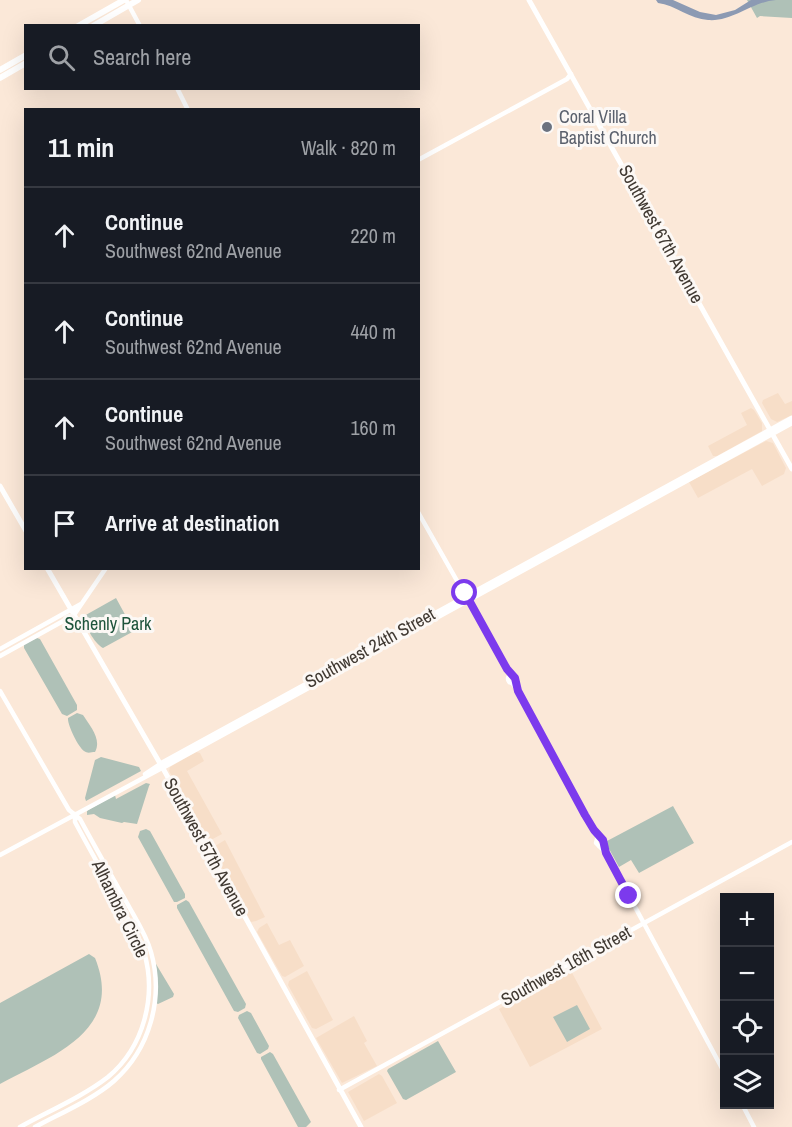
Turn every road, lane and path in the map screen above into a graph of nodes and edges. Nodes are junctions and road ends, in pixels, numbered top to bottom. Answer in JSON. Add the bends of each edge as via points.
{"nodes":[{"id":1,"x":138,"y":0,"type":"edge"},
{"id":2,"x":529,"y":0,"type":"edge"},
{"id":3,"x":126,"y":2,"type":"edge"},
{"id":4,"x":82,"y":24,"type":"edge"},
{"id":5,"x":96,"y":24,"type":"edge"},
{"id":6,"x":140,"y":24,"type":"edge"},
{"id":7,"x":24,"y":56,"type":"edge"},
{"id":8,"x":24,"y":64,"type":"edge"},
{"id":9,"x":0,"y":70,"type":"edge"},
{"id":10,"x":571,"y":74,"type":"junction"},
{"id":11,"x":0,"y":78,"type":"edge"},
{"id":12,"x":178,"y":90,"type":"edge"},
{"id":13,"x":188,"y":108,"type":"edge"},
{"id":14,"x":420,"y":159,"type":"edge"},
{"id":15,"x":792,"y":418,"type":"edge"},
{"id":16,"x":792,"y":423,"type":"edge"},
{"id":17,"x":772,"y":431,"type":"junction"},
{"id":18,"x":792,"y":469,"type":"edge"},
{"id":19,"x":0,"y":486,"type":"edge"},
{"id":20,"x":420,"y":515,"type":"edge"},
{"id":21,"x":24,"y":528,"type":"edge"},
{"id":22,"x":48,"y":570,"type":"edge"},
{"id":23,"x":105,"y":570,"type":"edge"},
{"id":24,"x":468,"y":598,"type":"junction"},
{"id":25,"x":73,"y":612,"type":"junction"},
{"id":26,"x":0,"y":649,"type":"edge"},
{"id":27,"x":0,"y":656,"type":"edge"},
{"id":28,"x":0,"y":691,"type":"edge"},
{"id":29,"x":161,"y":766,"type":"junction"},
{"id":30,"x":75,"y":814,"type":"junction"},
{"id":31,"x":792,"y":842,"type":"edge"},
{"id":32,"x":0,"y":855,"type":"edge"},
{"id":33,"x":644,"y":923,"type":"junction"},
{"id":34,"x":142,"y":946,"type":"junction"},
{"id":35,"x":152,"y":953,"type":"junction"},
{"id":36,"x":720,"y":1065,"type":"edge"},
{"id":37,"x":339,"y":1090,"type":"junction"},
{"id":38,"x":745,"y":1109,"type":"edge"},
{"id":39,"x":20,"y":1127,"type":"edge"},
{"id":40,"x":35,"y":1127,"type":"edge"},
{"id":41,"x":361,"y":1127,"type":"edge"},
{"id":42,"x":754,"y":1127,"type":"edge"}],
"edges":[{"from":1,"to":3,"type":"main road"},
{"from":2,"to":10,"type":"main road","name":"Southwest 67th Avenue"},
{"from":3,"to":4,"type":"main road"},
{"from":3,"to":5,"type":"main road"},
{"from":3,"to":6,"type":"street"},
{"from":7,"to":9,"type":"main road"},
{"from":8,"to":11,"type":"main road"},
{"from":10,"to":14,"type":"street"},
{"from":10,"to":17,"type":"main road","name":"Southwest 67th Avenue"},
{"from":12,"to":13,"type":"street"},
{"from":15,"to":17,"type":"main road","name":"Southwest 24th Street"},
{"from":16,"to":17,"type":"main road","name":"Southwest 24th Street"},
{"from":17,"to":18,"type":"main road","name":"Southwest 67th Avenue"},
{"from":17,"to":24,"type":"main road","name":"Southwest 24th Street"},
{"from":19,"to":21,"type":"main road"},
{"from":20,"to":24,"type":"street"},
{"from":22,"to":25,"type":"main road","name":"Southwest 57th Avenue"},
{"from":23,"to":25,"type":"street"},
{"from":24,"to":29,"type":"main road","name":"Southwest 24th Street"},
{"from":24,"to":33,"type":"street","via":[[594,830],[596,844],[606,853]]},
{"from":25,"to":26,"type":"street"},
{"from":25,"to":27,"type":"street"},
{"from":25,"to":29,"type":"main road","name":"Southwest 57th Avenue"},
{"from":28,"to":30,"type":"street","name":"Alhambra Circle","via":[[69,810]]},
{"from":29,"to":30,"type":"street","name":"Southwest 24th Street"},
{"from":29,"to":37,"type":"main road","name":"Southwest 57th Avenue"},
{"from":30,"to":32,"type":"street","name":"Southwest 24th Street"},
{"from":30,"to":34,"type":"street","name":"Alhambra Circle","via":[[75,822]]},
{"from":30,"to":35,"type":"street","name":"Alhambra Circle"},
{"from":31,"to":33,"type":"street","name":"Southwest 16th Street"},
{"from":33,"to":36,"type":"street"},
{"from":33,"to":37,"type":"street","name":"Southwest 16th Street"},
{"from":34,"to":35,"type":"street"},
{"from":34,"to":39,"type":"street","name":"Alhambra Circle","via":[[148,1003],[131,1050],[98,1084]]},
{"from":35,"to":40,"type":"street","name":"Alhambra Circle","via":[[154,1006],[136,1055],[104,1088]]},
{"from":37,"to":41,"type":"main road","name":"Southwest 57th Avenue"},
{"from":38,"to":42,"type":"street"}]}
